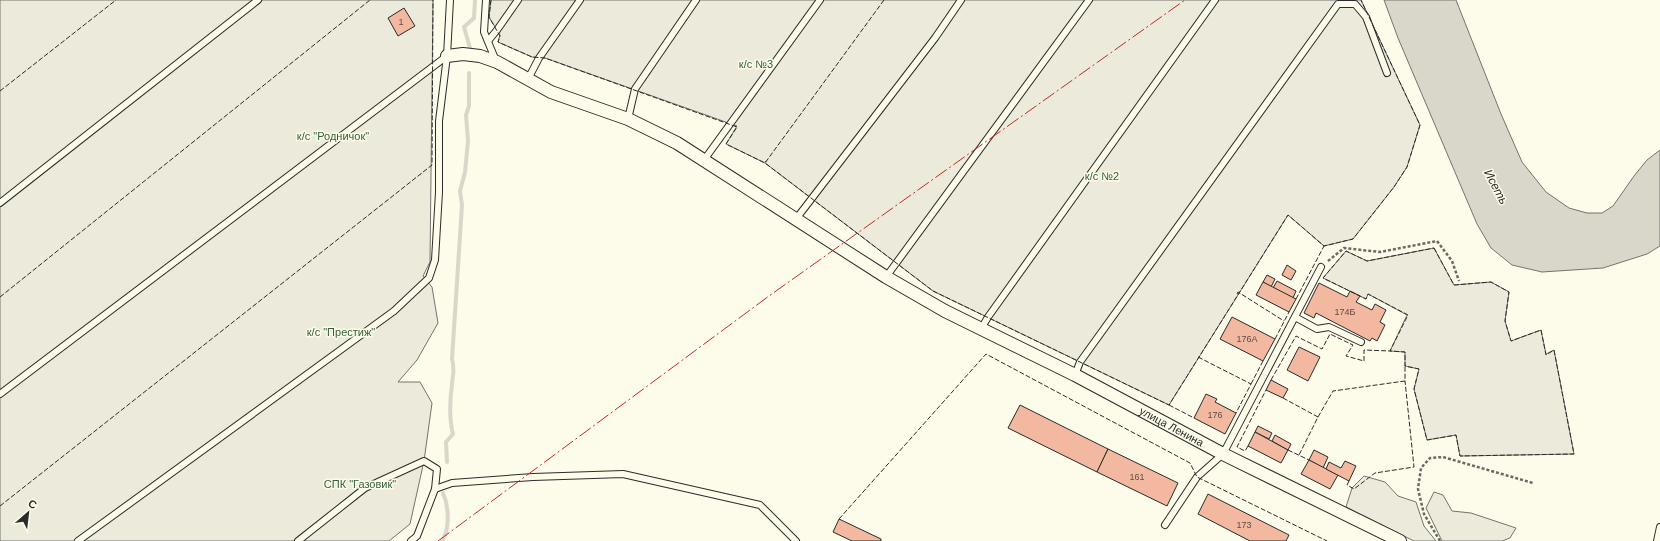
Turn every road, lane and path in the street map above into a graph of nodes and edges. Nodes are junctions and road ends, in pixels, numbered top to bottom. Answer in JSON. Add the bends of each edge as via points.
{"nodes":[{"id":1,"x":258,"y":0,"type":"edge"},
{"id":2,"x":450,"y":0,"type":"edge"},
{"id":3,"x":486,"y":0,"type":"edge"},
{"id":4,"x":518,"y":0,"type":"edge"},
{"id":5,"x":580,"y":0,"type":"edge"},
{"id":6,"x":696,"y":0,"type":"edge"},
{"id":7,"x":820,"y":0,"type":"edge"},
{"id":8,"x":961,"y":0,"type":"edge"},
{"id":9,"x":1089,"y":0,"type":"edge"},
{"id":10,"x":1215,"y":0,"type":"edge"},
{"id":11,"x":488,"y":41,"type":"junction"},
{"id":12,"x":447,"y":56,"type":"junction"},
{"id":13,"x":497,"y":62,"type":"junction"},
{"id":14,"x":1387,"y":73,"type":"dead end"},
{"id":15,"x":528,"y":79,"type":"junction"},
{"id":16,"x":628,"y":119,"type":"junction"},
{"id":17,"x":704,"y":160,"type":"junction"},
{"id":18,"x":0,"y":203,"type":"edge"},
{"id":19,"x":796,"y":219,"type":"junction"},
{"id":20,"x":1321,"y":267,"type":"joint"},
{"id":21,"x":886,"y":277,"type":"junction"},
{"id":22,"x":1459,"y":281,"type":"dead end"},
{"id":23,"x":1295,"y":318,"type":"junction"},
{"id":24,"x":981,"y":329,"type":"junction"},
{"id":25,"x":1361,"y":342,"type":"dead end"},
{"id":26,"x":1075,"y":375,"type":"junction"},
{"id":27,"x":0,"y":394,"type":"edge"},
{"id":28,"x":1223,"y":454,"type":"junction"},
{"id":29,"x":1533,"y":483,"type":"dead end"},
{"id":30,"x":435,"y":489,"type":"junction"},
{"id":31,"x":1165,"y":524,"type":"dead end"},
{"id":32,"x":1660,"y":527,"type":"edge"},
{"id":33,"x":78,"y":541,"type":"edge"},
{"id":34,"x":298,"y":541,"type":"edge"},
{"id":35,"x":411,"y":541,"type":"edge"},
{"id":36,"x":796,"y":541,"type":"edge"},
{"id":37,"x":1400,"y":541,"type":"edge"},
{"id":38,"x":1440,"y":541,"type":"edge"},
{"id":39,"x":1657,"y":541,"type":"edge"}],
"edges":[{"from":1,"to":18,"type":"lane"},
{"from":2,"to":12,"type":"lane"},
{"from":3,"to":11,"type":"lane","via":[[484,32]]},
{"from":4,"to":11,"type":"lane"},
{"from":5,"to":15,"type":"lane","via":[[539,58]]},
{"from":6,"to":16,"type":"lane","via":[[635,89]]},
{"from":7,"to":17,"type":"lane"},
{"from":8,"to":19,"type":"lane","via":[[935,38]]},
{"from":9,"to":21,"type":"lane"},
{"from":10,"to":24,"type":"lane"},
{"from":11,"to":13,"type":"lane"},
{"from":12,"to":13,"type":"street","name":"улица Ленина","via":[[480,56]]},
{"from":12,"to":27,"type":"lane"},
{"from":12,"to":33,"type":"lane","via":[[439,121],[439,192],[434,260],[429,278],[394,311]]},
{"from":13,"to":15,"type":"street","name":"улица Ленина"},
{"from":14,"to":26,"type":"lane","via":[[1366,17],[1355,4],[1338,4],[1080,362]]},
{"from":15,"to":16,"type":"street","name":"улица Ленина","via":[[551,92]]},
{"from":16,"to":17,"type":"street","name":"улица Ленина","via":[[677,143]]},
{"from":17,"to":19,"type":"street","name":"улица Ленина"},
{"from":19,"to":21,"type":"street","name":"улица Ленина"},
{"from":20,"to":22,"type":"path","via":[[1344,248],[1380,252],[1436,241],[1452,261]]},
{"from":20,"to":23,"type":"lane"},
{"from":21,"to":24,"type":"street","name":"улица Ленина"},
{"from":23,"to":25,"type":"lane","via":[[1317,329],[1329,327]]},
{"from":23,"to":28,"type":"lane"},
{"from":24,"to":26,"type":"street","name":"улица Ленина"},
{"from":26,"to":28,"type":"street","name":"улица Ленина"},
{"from":28,"to":31,"type":"lane","via":[[1198,477]]},
{"from":28,"to":37,"type":"street","name":"улица Ленина"},
{"from":29,"to":38,"type":"path","via":[[1443,457],[1430,458],[1421,468],[1418,489],[1424,514]]},
{"from":30,"to":34,"type":"lane","via":[[437,468],[424,461],[365,488]]},
{"from":30,"to":35,"type":"lane","via":[[417,536]]},
{"from":30,"to":36,"type":"lane","via":[[452,483],[623,474],[760,505]]},
{"from":32,"to":39,"type":"lane"}]}
